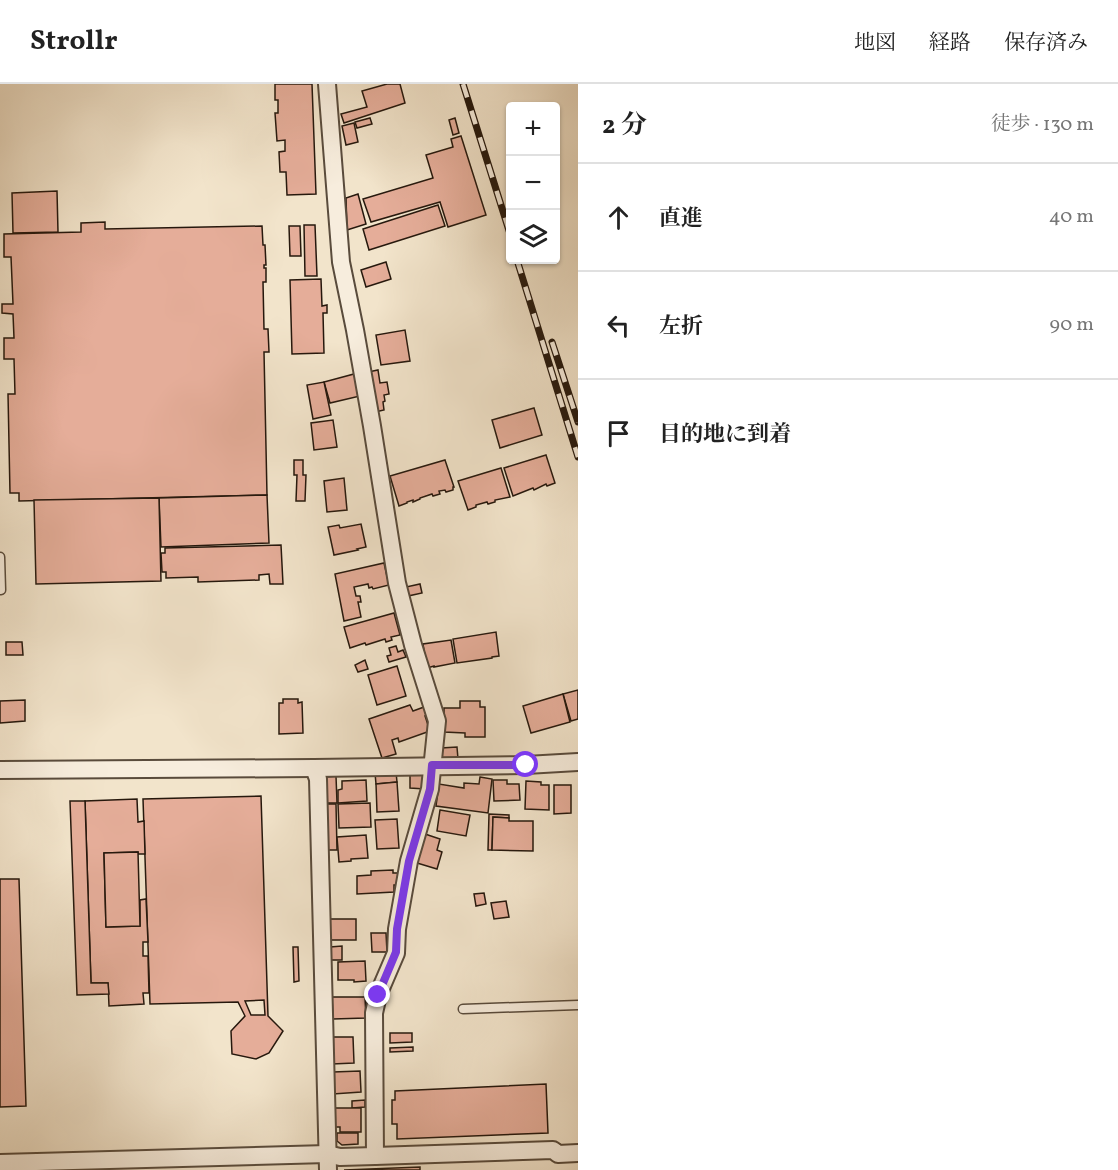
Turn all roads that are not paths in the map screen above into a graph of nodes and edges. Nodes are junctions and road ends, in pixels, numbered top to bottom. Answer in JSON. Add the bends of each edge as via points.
{"nodes":[{"id":1,"x":327,"y":84,"type":"edge"},
{"id":2,"x":0,"y":557,"type":"edge"},
{"id":3,"x":0,"y":590,"type":"edge"},
{"id":4,"x":578,"y":762,"type":"edge"},
{"id":5,"x":432,"y":765,"type":"junction"},
{"id":6,"x":314,"y":768,"type":"junction"},
{"id":7,"x":0,"y":770,"type":"edge"},
{"id":8,"x":578,"y":1005,"type":"edge"},
{"id":9,"x":463,"y":1009,"type":"dead end"},
{"id":10,"x":578,"y":1153,"type":"edge"},
{"id":11,"x":375,"y":1156,"type":"junction"},
{"id":12,"x":327,"y":1162,"type":"edge"},
{"id":13,"x":0,"y":1163,"type":"edge"},
{"id":14,"x":18,"y":1166,"type":"edge"}],
"edges":[{"from":1,"to":5,"type":"street","via":[[341,262],[397,583],[437,721]]},
{"from":2,"to":3,"type":"lane"},
{"from":4,"to":5,"type":"street"},
{"from":5,"to":6,"type":"street"},
{"from":5,"to":11,"type":"street","via":[[430,789],[409,861],[396,952],[374,1013]]},
{"from":6,"to":7,"type":"street"},
{"from":6,"to":12,"type":"street","via":[[318,779]]},
{"from":8,"to":9,"type":"lane"},
{"from":10,"to":11,"type":"street","via":[[558,1154],[554,1150]]},
{"from":11,"to":12,"type":"street","via":[[340,1157]]},
{"from":12,"to":14,"type":"street"},
{"from":13,"to":14,"type":"street"}]}
